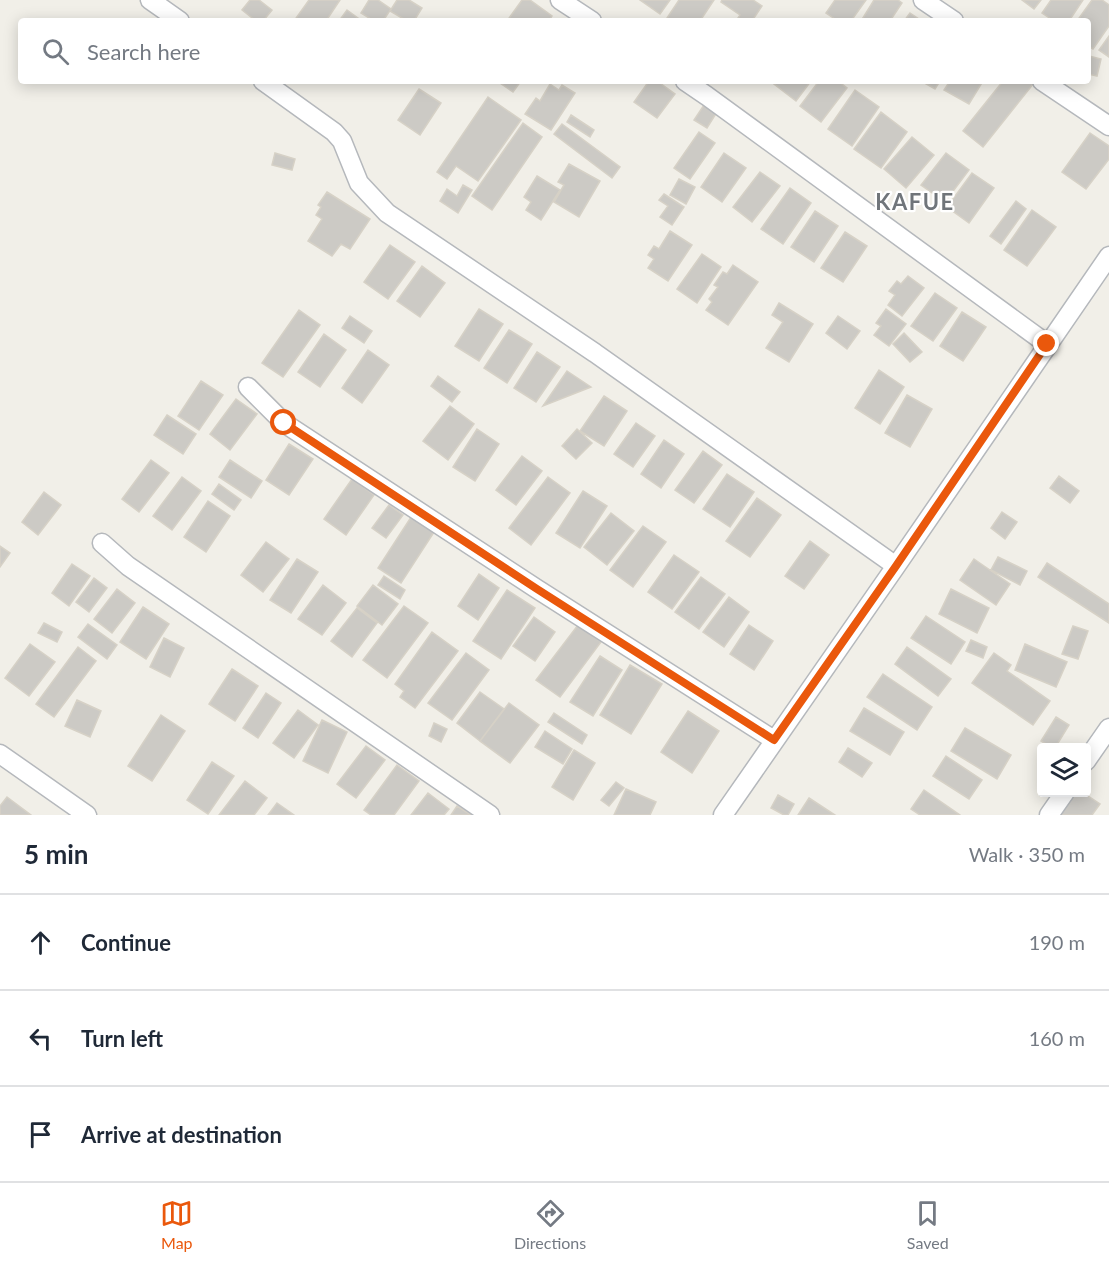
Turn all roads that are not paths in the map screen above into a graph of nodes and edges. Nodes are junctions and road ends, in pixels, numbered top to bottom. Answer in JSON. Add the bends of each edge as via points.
{"nodes":[{"id":1,"x":150,"y":0,"type":"edge"},
{"id":2,"x":560,"y":0,"type":"edge"},
{"id":3,"x":922,"y":0,"type":"edge"},
{"id":4,"x":176,"y":18,"type":"edge"},
{"id":5,"x":587,"y":18,"type":"edge"},
{"id":6,"x":949,"y":18,"type":"edge"},
{"id":7,"x":267,"y":84,"type":"edge"},
{"id":8,"x":689,"y":84,"type":"edge"},
{"id":9,"x":1046,"y":84,"type":"edge"},
{"id":10,"x":1109,"y":126,"type":"edge"},
{"id":11,"x":1109,"y":256,"type":"edge"},
{"id":12,"x":1047,"y":344,"type":"junction"},
{"id":13,"x":248,"y":387,"type":"dead end"},
{"id":14,"x":102,"y":543,"type":"dead end"},
{"id":15,"x":896,"y":566,"type":"junction"},
{"id":16,"x":1109,"y":729,"type":"edge"},
{"id":17,"x":774,"y":740,"type":"junction"},
{"id":18,"x":0,"y":754,"type":"edge"},
{"id":19,"x":1091,"y":754,"type":"edge"},
{"id":20,"x":1062,"y":797,"type":"edge"},
{"id":21,"x":87,"y":815,"type":"edge"},
{"id":22,"x":490,"y":815,"type":"edge"},
{"id":23,"x":723,"y":815,"type":"edge"},
{"id":24,"x":1049,"y":815,"type":"edge"}],
"edges":[{"from":1,"to":4,"type":"street"},
{"from":2,"to":5,"type":"street"},
{"from":3,"to":6,"type":"street"},
{"from":7,"to":15,"type":"street","via":[[342,141],[359,183],[387,213],[595,353]]},
{"from":8,"to":12,"type":"street"},
{"from":9,"to":10,"type":"street"},
{"from":11,"to":12,"type":"street"},
{"from":12,"to":15,"type":"street"},
{"from":13,"to":17,"type":"street","via":[[284,423]]},
{"from":14,"to":22,"type":"street","via":[[128,566]]},
{"from":15,"to":17,"type":"street"},
{"from":16,"to":19,"type":"street"},
{"from":17,"to":23,"type":"street"},
{"from":18,"to":21,"type":"street"},
{"from":20,"to":24,"type":"street"}]}
